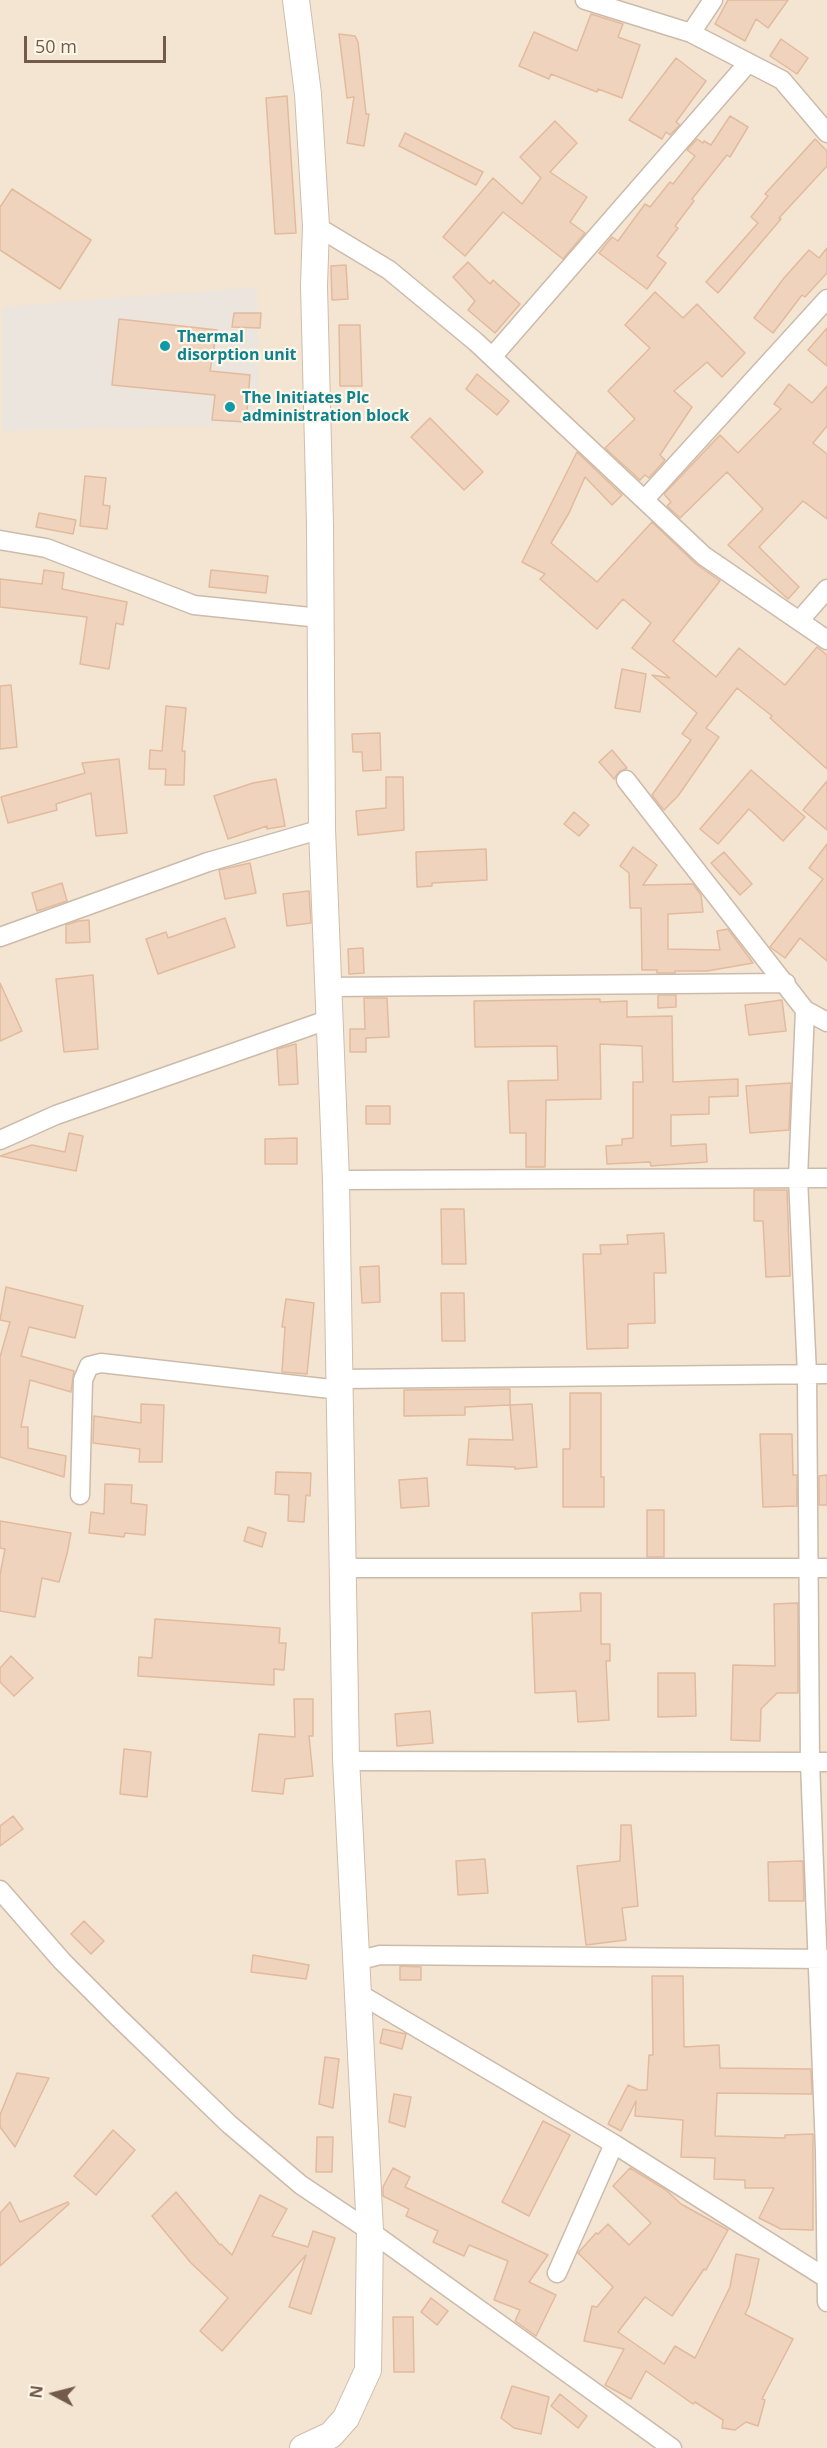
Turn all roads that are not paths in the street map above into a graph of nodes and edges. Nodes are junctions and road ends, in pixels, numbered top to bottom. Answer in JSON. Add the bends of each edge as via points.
{"nodes":[{"id":1,"x":296,"y":0,"type":"edge"},
{"id":2,"x":585,"y":0,"type":"edge"},
{"id":3,"x":713,"y":0,"type":"edge"},
{"id":4,"x":691,"y":33,"type":"junction"},
{"id":5,"x":748,"y":63,"type":"junction"},
{"id":6,"x":827,"y":133,"type":"edge"},
{"id":7,"x":316,"y":226,"type":"junction"},
{"id":8,"x":827,"y":299,"type":"edge"},
{"id":9,"x":492,"y":357,"type":"junction"},
{"id":10,"x":645,"y":499,"type":"junction"},
{"id":11,"x":0,"y":540,"type":"edge"},
{"id":12,"x":827,"y":589,"type":"edge"},
{"id":13,"x":320,"y":618,"type":"junction"},
{"id":14,"x":799,"y":621,"type":"junction"},
{"id":15,"x":827,"y":640,"type":"edge"},
{"id":16,"x":626,"y":780,"type":"dead end"},
{"id":17,"x":322,"y":829,"type":"junction"},
{"id":18,"x":0,"y":937,"type":"edge"},
{"id":19,"x":786,"y":983,"type":"junction"},
{"id":20,"x":328,"y":987,"type":"junction"},
{"id":21,"x":805,"y":1010,"type":"junction"},
{"id":22,"x":330,"y":1019,"type":"junction"},
{"id":23,"x":827,"y":1022,"type":"edge"},
{"id":24,"x":0,"y":1140,"type":"edge"},
{"id":25,"x":798,"y":1178,"type":"junction"},
{"id":26,"x":827,"y":1178,"type":"edge"},
{"id":27,"x":336,"y":1180,"type":"junction"},
{"id":28,"x":807,"y":1374,"type":"junction"},
{"id":29,"x":827,"y":1374,"type":"edge"},
{"id":30,"x":340,"y":1384,"type":"junction"},
{"id":31,"x":80,"y":1495,"type":"dead end"},
{"id":32,"x":342,"y":1568,"type":"junction"},
{"id":33,"x":819,"y":1568,"type":"edge"},
{"id":34,"x":346,"y":1761,"type":"junction"},
{"id":35,"x":819,"y":1762,"type":"edge"},
{"id":36,"x":0,"y":1890,"type":"edge"},
{"id":37,"x":823,"y":1959,"type":"edge"},
{"id":38,"x":356,"y":1961,"type":"junction"},
{"id":39,"x":358,"y":1993,"type":"junction"},
{"id":40,"x":614,"y":2144,"type":"junction"},
{"id":41,"x":826,"y":2150,"type":"edge"},
{"id":42,"x":370,"y":2231,"type":"junction"},
{"id":43,"x":557,"y":2273,"type":"dead end"},
{"id":44,"x":826,"y":2278,"type":"edge"},
{"id":45,"x":827,"y":2302,"type":"edge"},
{"id":46,"x":303,"y":2448,"type":"edge"},
{"id":47,"x":672,"y":2448,"type":"edge"}],
"edges":[{"from":1,"to":7,"type":"street","via":[[308,94]]},
{"from":2,"to":4,"type":"street"},
{"from":3,"to":4,"type":"street"},
{"from":4,"to":5,"type":"street"},
{"from":5,"to":6,"type":"street","via":[[782,80]]},
{"from":5,"to":9,"type":"street"},
{"from":7,"to":9,"type":"street","via":[[389,270]]},
{"from":7,"to":13,"type":"street"},
{"from":8,"to":10,"type":"street"},
{"from":9,"to":10,"type":"street"},
{"from":10,"to":14,"type":"street","via":[[704,556]]},
{"from":11,"to":13,"type":"street","via":[[46,548],[194,605]]},
{"from":12,"to":14,"type":"street"},
{"from":13,"to":17,"type":"street"},
{"from":14,"to":15,"type":"street"},
{"from":16,"to":19,"type":"street"},
{"from":17,"to":18,"type":"street","via":[[208,862]]},
{"from":17,"to":20,"type":"street"},
{"from":19,"to":20,"type":"street"},
{"from":19,"to":21,"type":"street"},
{"from":20,"to":22,"type":"street"},
{"from":21,"to":23,"type":"street"},
{"from":21,"to":25,"type":"street"},
{"from":22,"to":24,"type":"street","via":[[56,1115]]},
{"from":22,"to":27,"type":"street"},
{"from":25,"to":26,"type":"street"},
{"from":25,"to":27,"type":"street"},
{"from":25,"to":28,"type":"street"},
{"from":27,"to":30,"type":"street"},
{"from":28,"to":29,"type":"street"},
{"from":28,"to":30,"type":"street"},
{"from":28,"to":33,"type":"street"},
{"from":30,"to":31,"type":"street","via":[[90,1366],[83,1380]]},
{"from":30,"to":32,"type":"street"},
{"from":32,"to":33,"type":"street"},
{"from":32,"to":34,"type":"street"},
{"from":33,"to":35,"type":"street"},
{"from":34,"to":35,"type":"street"},
{"from":34,"to":38,"type":"street"},
{"from":35,"to":37,"type":"street"},
{"from":36,"to":42,"type":"street","via":[[62,1961],[229,2124],[301,2185]]},
{"from":37,"to":38,"type":"street","via":[[380,1954]]},
{"from":37,"to":41,"type":"street"},
{"from":38,"to":39,"type":"street"},
{"from":39,"to":40,"type":"street"},
{"from":39,"to":42,"type":"street"},
{"from":40,"to":43,"type":"street"},
{"from":40,"to":44,"type":"street"},
{"from":41,"to":44,"type":"street"},
{"from":42,"to":46,"type":"street","via":[[368,2370],[346,2418],[331,2435]]},
{"from":42,"to":47,"type":"street"},
{"from":44,"to":45,"type":"street"}]}
